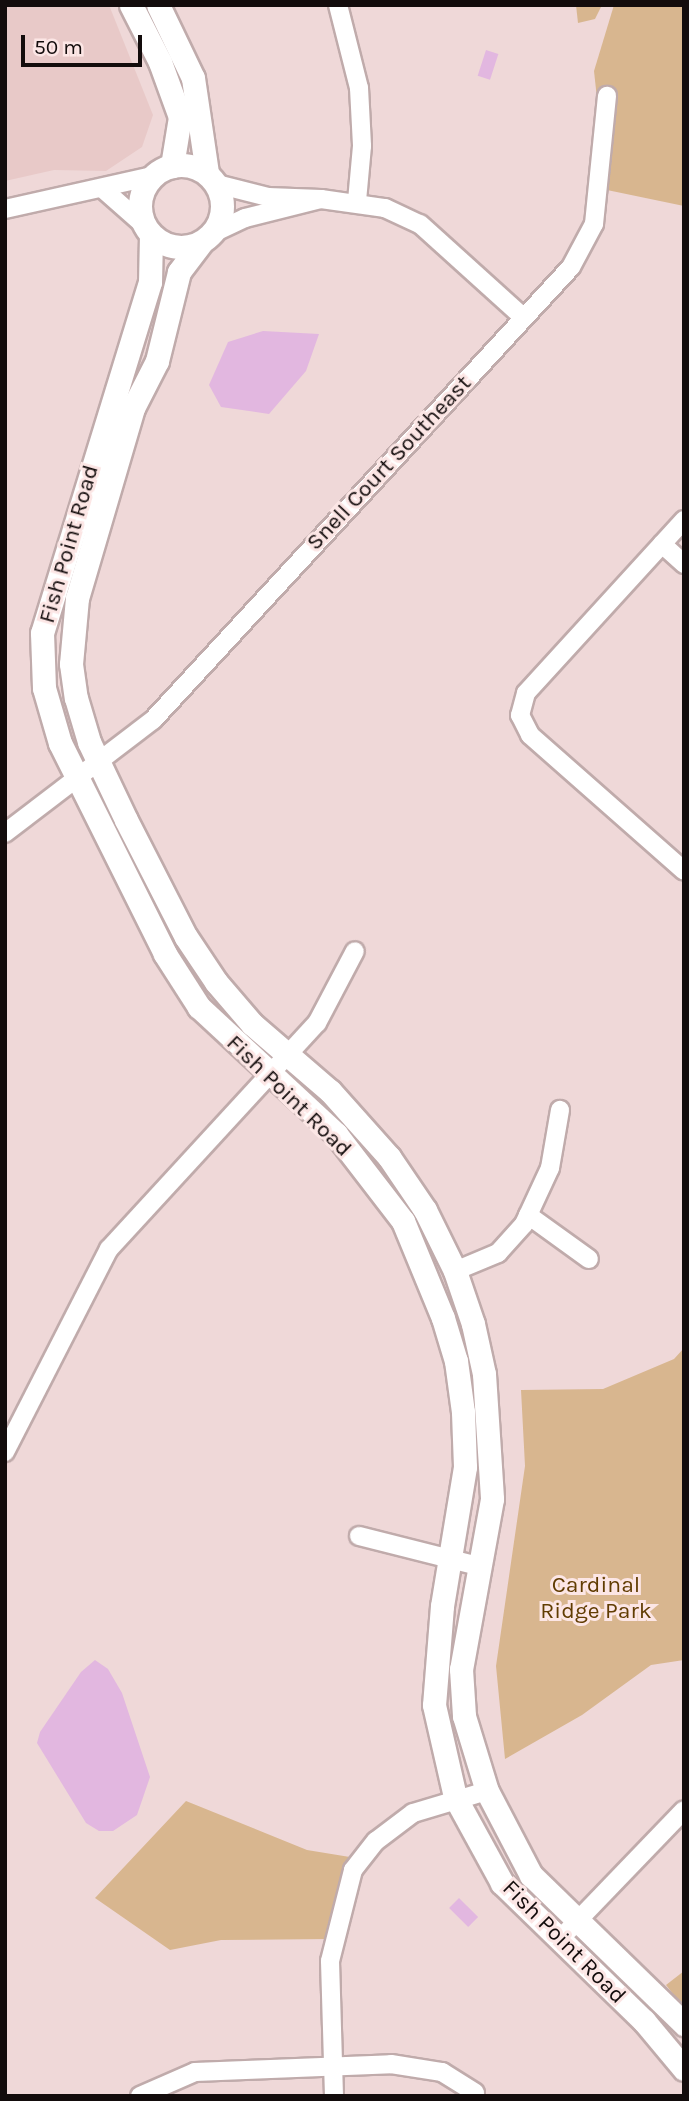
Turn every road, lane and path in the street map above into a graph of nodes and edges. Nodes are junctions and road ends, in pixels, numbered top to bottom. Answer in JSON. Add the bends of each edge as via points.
{"nodes":[{"id":1,"x":131,"y":5,"type":"edge"},
{"id":2,"x":158,"y":5,"type":"edge"},
{"id":3,"x":338,"y":5,"type":"edge"},
{"id":4,"x":607,"y":96,"type":"dead end"},
{"id":5,"x":162,"y":171,"type":"junction"},
{"id":6,"x":212,"y":179,"type":"junction"},
{"id":7,"x":103,"y":189,"type":"junction"},
{"id":8,"x":321,"y":199,"type":"junction"},
{"id":9,"x":356,"y":201,"type":"junction"},
{"id":10,"x":5,"y":209,"type":"edge"},
{"id":11,"x":148,"y":231,"type":"junction"},
{"id":12,"x":206,"y":239,"type":"junction"},
{"id":13,"x":523,"y":317,"type":"junction"},
{"id":14,"x":684,"y":520,"type":"edge"},
{"id":15,"x":662,"y":544,"type":"junction"},
{"id":16,"x":684,"y":564,"type":"edge"},
{"id":17,"x":98,"y":762,"type":"junction"},
{"id":18,"x":78,"y":779,"type":"junction"},
{"id":19,"x":5,"y":833,"type":"edge"},
{"id":20,"x":684,"y":871,"type":"edge"},
{"id":21,"x":355,"y":951,"type":"dead end"},
{"id":22,"x":288,"y":1055,"type":"junction"},
{"id":23,"x":271,"y":1076,"type":"junction"},
{"id":24,"x":560,"y":1110,"type":"dead end"},
{"id":25,"x":528,"y":1215,"type":"junction"},
{"id":26,"x":589,"y":1259,"type":"dead end"},
{"id":27,"x":455,"y":1271,"type":"junction"},
{"id":28,"x":5,"y":1452,"type":"edge"},
{"id":29,"x":359,"y":1536,"type":"dead end"},
{"id":30,"x":452,"y":1559,"type":"junction"},
{"id":31,"x":478,"y":1566,"type":"junction"},
{"id":32,"x":487,"y":1791,"type":"junction"},
{"id":33,"x":455,"y":1797,"type":"junction"},
{"id":34,"x":684,"y":1810,"type":"edge"},
{"id":35,"x":578,"y":1921,"type":"junction"},
{"id":36,"x":559,"y":1940,"type":"junction"},
{"id":37,"x":684,"y":2024,"type":"edge"},
{"id":38,"x":332,"y":2068,"type":"junction"},
{"id":39,"x":684,"y":2069,"type":"edge"},
{"id":40,"x":475,"y":2093,"type":"dead end"},
{"id":41,"x":139,"y":2096,"type":"edge"},
{"id":42,"x":334,"y":2096,"type":"edge"}],
"edges":[{"from":1,"to":5,"type":"street","via":[[160,62],[180,117]]},
{"from":2,"to":6,"type":"street","via":[[193,78]]},
{"from":3,"to":9,"type":"street","via":[[359,88],[362,146]]},
{"from":4,"to":13,"type":"street","name":"Snell Court Southeast","via":[[594,223],[586,245]]},
{"from":5,"to":6,"type":"street","via":[[196,167]]},
{"from":5,"to":7,"type":"street"},
{"from":5,"to":11,"type":"street","via":[[141,195]]},
{"from":6,"to":8,"type":"street","via":[[268,197]]},
{"from":6,"to":12,"type":"street","via":[[223,209]]},
{"from":7,"to":10,"type":"street"},
{"from":7,"to":11,"type":"street"},
{"from":8,"to":9,"type":"street"},
{"from":8,"to":12,"type":"street","via":[[244,218]]},
{"from":9,"to":13,"type":"street","via":[[420,224]]},
{"from":11,"to":12,"type":"street","via":[[174,247]]},
{"from":11,"to":18,"type":"street","name":"Fish Point Road","via":[[150,282],[42,632],[44,688],[60,743]]},
{"from":12,"to":17,"type":"street","name":"Fish Point Road","via":[[178,272],[157,361],[133,408],[107,509],[76,598],[71,664],[76,698]]},
{"from":13,"to":17,"type":"street","name":"Snell Court Southeast","via":[[153,720]]},
{"from":14,"to":15,"type":"street"},
{"from":15,"to":16,"type":"street"},
{"from":15,"to":20,"type":"street","via":[[526,693],[520,715],[530,735]]},
{"from":17,"to":18,"type":"street","name":"Snell Court Southeast"},
{"from":17,"to":22,"type":"street","name":"Fish Point Road","via":[[186,937],[252,1024]]},
{"from":18,"to":19,"type":"street","name":"Snell Court Southeast"},
{"from":18,"to":23,"type":"street","name":"Fish Point Road","via":[[172,965],[200,1007]]},
{"from":21,"to":22,"type":"street","via":[[317,1023]]},
{"from":22,"to":23,"type":"street"},
{"from":22,"to":27,"type":"street","name":"Fish Point Road","via":[[330,1091],[389,1157],[425,1210]]},
{"from":23,"to":28,"type":"street","via":[[109,1249]]},
{"from":23,"to":30,"type":"street","name":"Fish Point Road","via":[[336,1134],[369,1175],[402,1221],[426,1272],[456,1361],[463,1412],[465,1467]]},
{"from":24,"to":25,"type":"street","via":[[550,1168]]},
{"from":25,"to":26,"type":"street"},
{"from":25,"to":27,"type":"street","via":[[498,1253]]},
{"from":27,"to":31,"type":"street","name":"Fish Point Road","via":[[473,1324],[491,1440],[492,1499]]},
{"from":29,"to":30,"type":"street"},
{"from":30,"to":31,"type":"street"},
{"from":30,"to":33,"type":"street","name":"Fish Point Road","via":[[442,1606],[434,1705]]},
{"from":31,"to":32,"type":"street","name":"Fish Point Road","via":[[461,1669],[464,1716]]},
{"from":32,"to":33,"type":"street"},
{"from":32,"to":35,"type":"street","name":"Fish Point Road","via":[[531,1875]]},
{"from":33,"to":36,"type":"street","name":"Fish Point Road","via":[[502,1883]]},
{"from":33,"to":38,"type":"street","via":[[413,1813],[376,1841],[353,1870],[330,1961]]},
{"from":34,"to":35,"type":"street"},
{"from":35,"to":36,"type":"street"},
{"from":35,"to":37,"type":"street","name":"Fish Point Road"},
{"from":36,"to":39,"type":"street","name":"Fish Point Road","via":[[644,2021]]},
{"from":38,"to":40,"type":"street","via":[[391,2064],[442,2072]]},
{"from":38,"to":41,"type":"street","via":[[195,2072],[157,2084]]},
{"from":38,"to":42,"type":"street"}]}
